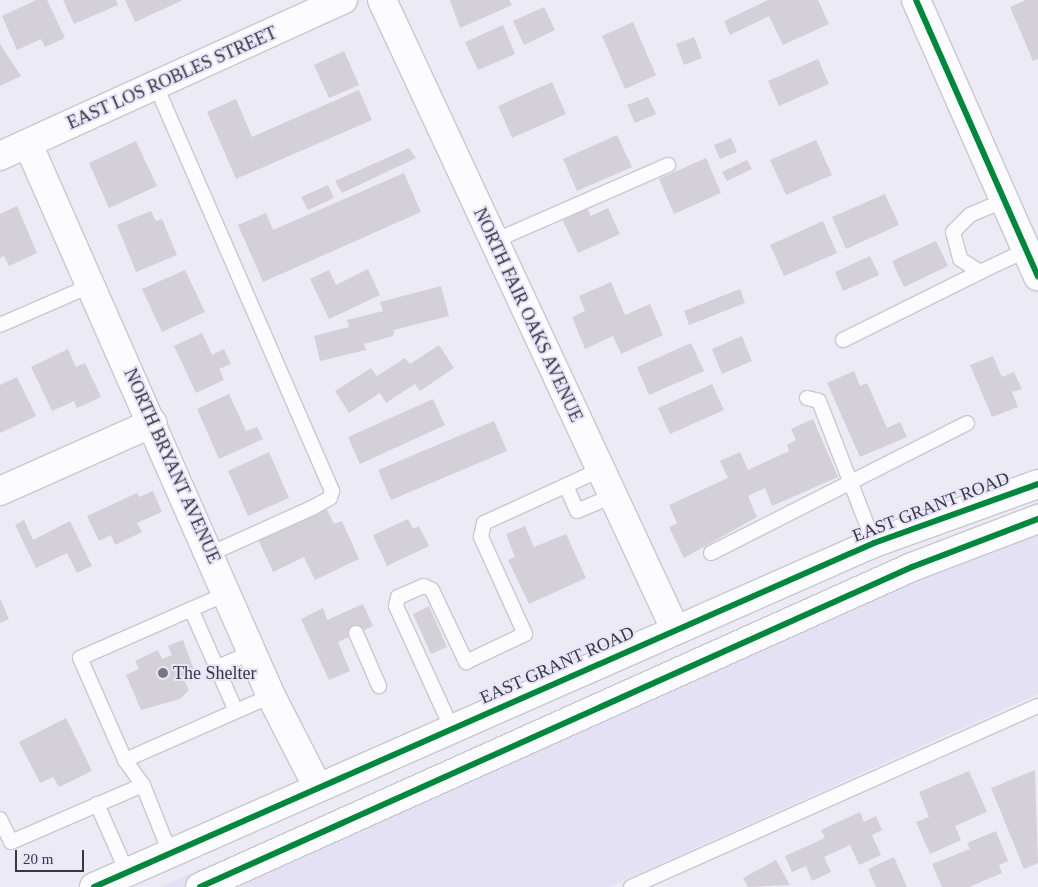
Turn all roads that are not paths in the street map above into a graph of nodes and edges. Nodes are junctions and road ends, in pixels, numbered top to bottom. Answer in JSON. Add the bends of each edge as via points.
{"nodes":[{"id":1,"x":344,"y":0,"type":"edge"},
{"id":2,"x":382,"y":0,"type":"edge"},
{"id":3,"x":916,"y":0,"type":"edge"},
{"id":4,"x":156,"y":86,"type":"junction"},
{"id":5,"x":28,"y":144,"type":"junction"},
{"id":6,"x":0,"y":156,"type":"edge"},
{"id":7,"x":668,"y":165,"type":"dead end"},
{"id":8,"x":1006,"y":200,"type":"junction"},
{"id":9,"x":494,"y":241,"type":"junction"},
{"id":10,"x":1027,"y":250,"type":"junction"},
{"id":11,"x":980,"y":272,"type":"junction"},
{"id":12,"x":1038,"y":276,"type":"edge"},
{"id":13,"x":92,"y":284,"type":"junction"},
{"id":14,"x":0,"y":325,"type":"edge"},
{"id":15,"x":843,"y":340,"type":"dead end"},
{"id":16,"x":807,"y":398,"type":"dead end"},
{"id":17,"x":153,"y":423,"type":"junction"},
{"id":18,"x":967,"y":423,"type":"dead end"},
{"id":19,"x":600,"y":470,"type":"junction"},
{"id":20,"x":850,"y":481,"type":"junction"},
{"id":21,"x":1038,"y":484,"type":"edge"},
{"id":22,"x":566,"y":486,"type":"junction"},
{"id":23,"x":0,"y":491,"type":"edge"},
{"id":24,"x":612,"y":496,"type":"junction"},
{"id":25,"x":1038,"y":519,"type":"edge"},
{"id":26,"x":874,"y":543,"type":"junction"},
{"id":27,"x":210,"y":554,"type":"junction"},
{"id":28,"x":711,"y":554,"type":"dead end"},
{"id":29,"x":226,"y":594,"type":"junction"},
{"id":30,"x":191,"y":609,"type":"junction"},
{"id":31,"x":675,"y":629,"type":"junction"},
{"id":32,"x":356,"y":633,"type":"dead end"},
{"id":33,"x":252,"y":652,"type":"junction"},
{"id":34,"x":216,"y":668,"type":"junction"},
{"id":35,"x":379,"y":686,"type":"dead end"},
{"id":36,"x":271,"y":696,"type":"junction"},
{"id":37,"x":1038,"y":706,"type":"edge"},
{"id":38,"x":236,"y":711,"type":"junction"},
{"id":39,"x":452,"y":729,"type":"junction"},
{"id":40,"x":125,"y":760,"type":"junction"},
{"id":41,"x":143,"y":785,"type":"junction"},
{"id":42,"x":318,"y":788,"type":"junction"},
{"id":43,"x":97,"y":804,"type":"junction"},
{"id":44,"x":0,"y":819,"type":"edge"},
{"id":45,"x":170,"y":853,"type":"junction"},
{"id":46,"x":127,"y":872,"type":"junction"},
{"id":47,"x":94,"y":887,"type":"edge"},
{"id":48,"x":200,"y":887,"type":"edge"},
{"id":49,"x":630,"y":887,"type":"edge"}],
"edges":[{"from":1,"to":4,"type":"street","name":"EAST LOS ROBLES STREET"},
{"from":2,"to":9,"type":"street","name":"NORTH FAIR OAKS AVENUE"},
{"from":3,"to":8,"type":"street"},
{"from":4,"to":5,"type":"street","name":"EAST LOS ROBLES STREET"},
{"from":4,"to":27,"type":"lane","via":[[332,491],[330,498],[314,507]]},
{"from":5,"to":6,"type":"street","name":"EAST LOS ROBLES STREET"},
{"from":5,"to":13,"type":"street","name":"NORTH BRYANT AVENUE"},
{"from":7,"to":9,"type":"lane"},
{"from":8,"to":10,"type":"street"},
{"from":8,"to":11,"type":"lane","via":[[970,216],[953,232],[960,259]]},
{"from":9,"to":19,"type":"street","name":"NORTH FAIR OAKS AVENUE"},
{"from":10,"to":11,"type":"lane"},
{"from":10,"to":12,"type":"street"},
{"from":11,"to":15,"type":"lane"},
{"from":13,"to":14,"type":"lane"},
{"from":13,"to":17,"type":"street","name":"NORTH BRYANT AVENUE"},
{"from":16,"to":20,"type":"lane","via":[[819,400]]},
{"from":17,"to":23,"type":"street"},
{"from":17,"to":27,"type":"street","name":"NORTH BRYANT AVENUE"},
{"from":18,"to":20,"type":"lane"},
{"from":19,"to":22,"type":"lane"},
{"from":19,"to":24,"type":"street","name":"NORTH FAIR OAKS AVENUE"},
{"from":20,"to":26,"type":"lane"},
{"from":20,"to":28,"type":"lane"},
{"from":21,"to":26,"type":"street","name":"EAST GRANT ROAD"},
{"from":22,"to":24,"type":"lane","via":[[578,511]]},
{"from":22,"to":39,"type":"lane","via":[[484,523],[481,537],[525,634],[466,662],[432,590],[424,586],[398,597],[396,606]]},
{"from":24,"to":31,"type":"street","name":"NORTH FAIR OAKS AVENUE"},
{"from":25,"to":48,"type":"street","via":[[912,567]]},
{"from":26,"to":31,"type":"street","name":"EAST GRANT ROAD"},
{"from":27,"to":29,"type":"street","name":"NORTH BRYANT AVENUE"},
{"from":29,"to":30,"type":"lane"},
{"from":29,"to":33,"type":"street","name":"NORTH BRYANT AVENUE"},
{"from":30,"to":34,"type":"lane"},
{"from":30,"to":40,"type":"lane","via":[[80,658]]},
{"from":31,"to":39,"type":"street","name":"EAST GRANT ROAD"},
{"from":32,"to":35,"type":"lane"},
{"from":33,"to":34,"type":"lane"},
{"from":33,"to":36,"type":"street","name":"NORTH BRYANT AVENUE"},
{"from":34,"to":38,"type":"lane"},
{"from":36,"to":38,"type":"lane"},
{"from":36,"to":42,"type":"street","name":"NORTH BRYANT AVENUE"},
{"from":37,"to":49,"type":"lane"},
{"from":38,"to":40,"type":"lane"},
{"from":39,"to":42,"type":"street","name":"EAST GRANT ROAD"},
{"from":40,"to":41,"type":"lane"},
{"from":41,"to":43,"type":"lane"},
{"from":41,"to":45,"type":"lane"},
{"from":42,"to":45,"type":"street","name":"EAST GRANT ROAD"},
{"from":43,"to":44,"type":"lane","via":[[11,842]]},
{"from":43,"to":46,"type":"lane"},
{"from":45,"to":46,"type":"street","name":"EAST GRANT ROAD"},
{"from":46,"to":47,"type":"street","name":"EAST GRANT ROAD"}]}
